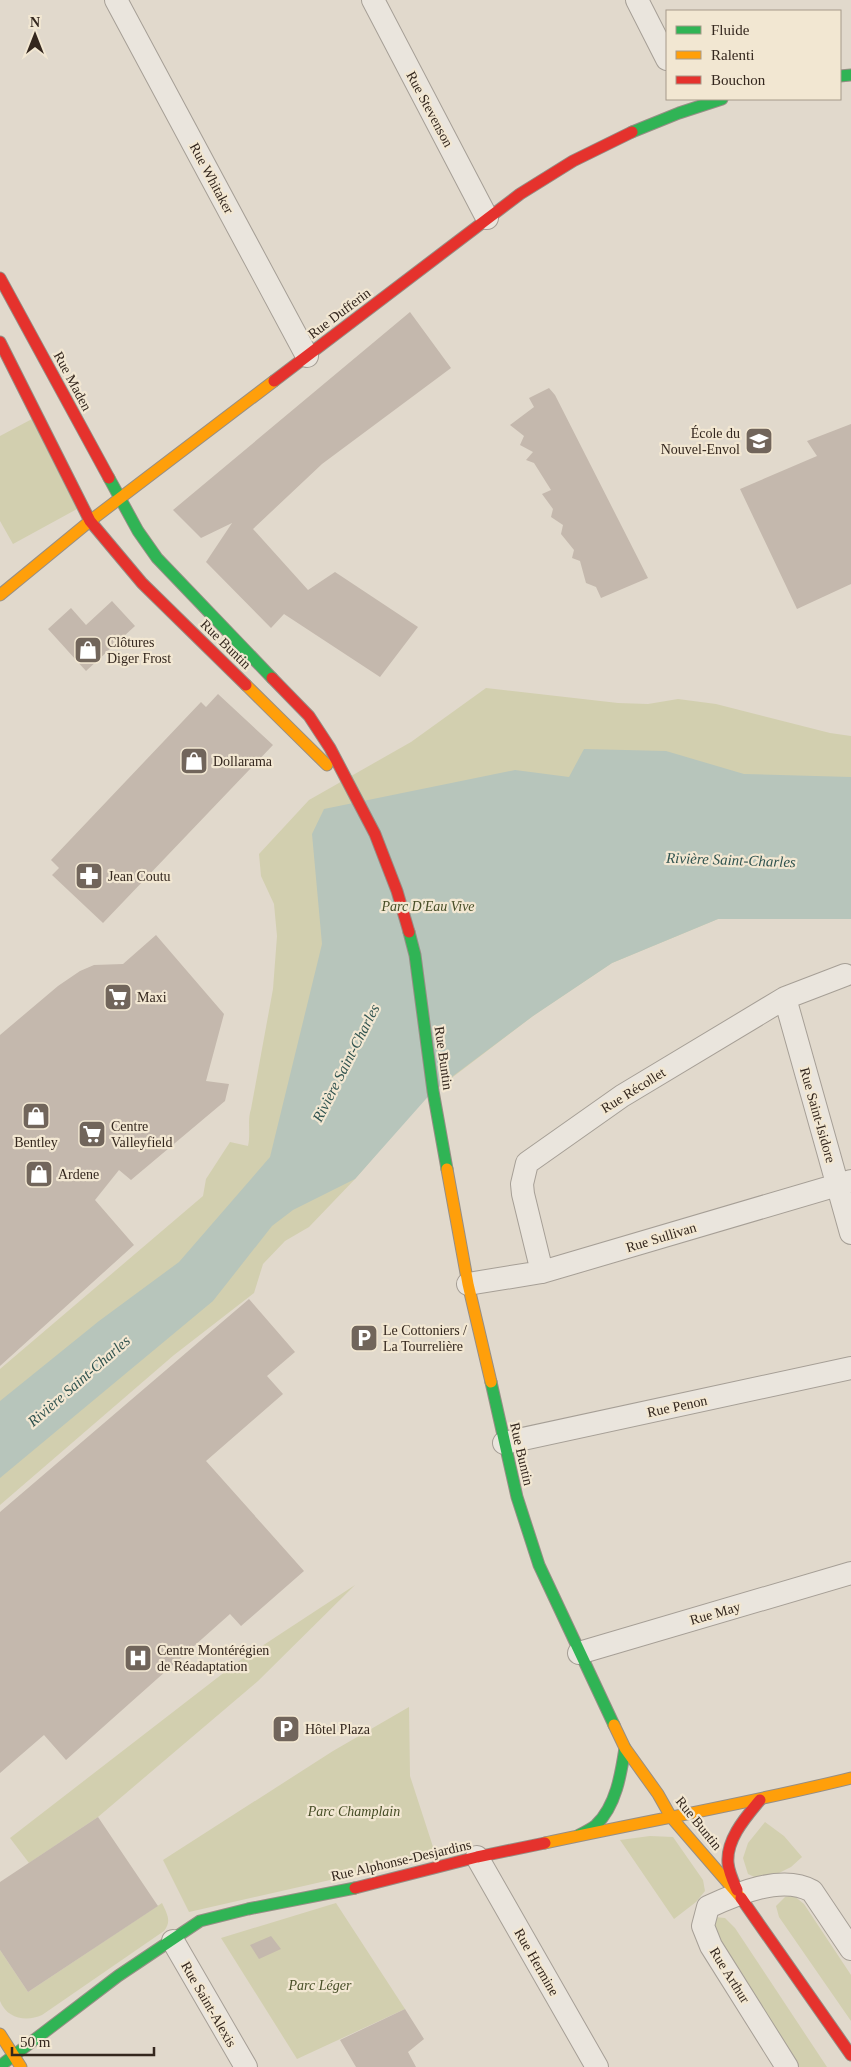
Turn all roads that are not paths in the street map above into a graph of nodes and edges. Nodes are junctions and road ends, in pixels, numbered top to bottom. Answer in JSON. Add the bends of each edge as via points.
{"nodes":[{"id":1,"x":116,"y":0,"type":"edge"},
{"id":2,"x":373,"y":0,"type":"edge"},
{"id":3,"x":637,"y":0,"type":"edge"},
{"id":4,"x":666,"y":57,"type":"edge"},
{"id":5,"x":714,"y":100,"type":"edge"},
{"id":6,"x":690,"y":103,"type":"edge"},
{"id":7,"x":487,"y":218,"type":"junction"},
{"id":8,"x":0,"y":278,"type":"edge"},
{"id":9,"x":0,"y":342,"type":"edge"},
{"id":10,"x":307,"y":356,"type":"junction"},
{"id":11,"x":120,"y":499,"type":"junction"},
{"id":12,"x":90,"y":521,"type":"junction"},
{"id":13,"x":0,"y":595,"type":"edge"},
{"id":14,"x":347,"y":784,"type":"junction"},
{"id":15,"x":845,"y":975,"type":"dead end"},
{"id":16,"x":785,"y":998,"type":"junction"},
{"id":17,"x":844,"y":1182,"type":"edge"},
{"id":18,"x":851,"y":1233,"type":"edge"},
{"id":19,"x":542,"y":1272,"type":"junction"},
{"id":20,"x":468,"y":1284,"type":"junction"},
{"id":21,"x":851,"y":1368,"type":"edge"},
{"id":22,"x":504,"y":1443,"type":"junction"},
{"id":23,"x":851,"y":1573,"type":"edge"},
{"id":24,"x":579,"y":1653,"type":"junction"},
{"id":25,"x":625,"y":1748,"type":"junction"},
{"id":26,"x":851,"y":1778,"type":"edge"},
{"id":27,"x":760,"y":1800,"type":"junction"},
{"id":28,"x":671,"y":1817,"type":"junction"},
{"id":29,"x":576,"y":1837,"type":"junction"},
{"id":30,"x":477,"y":1857,"type":"junction"},
{"id":31,"x":738,"y":1894,"type":"junction"},
{"id":32,"x":173,"y":1941,"type":"junction"},
{"id":33,"x":851,"y":1949,"type":"edge"},
{"id":34,"x":0,"y":2034,"type":"edge"},
{"id":35,"x":15,"y":2055,"type":"junction"},
{"id":36,"x":851,"y":2055,"type":"edge"},
{"id":37,"x":0,"y":2066,"type":"edge"},
{"id":38,"x":21,"y":2067,"type":"edge"},
{"id":39,"x":246,"y":2067,"type":"edge"},
{"id":40,"x":597,"y":2067,"type":"edge"},
{"id":41,"x":787,"y":2067,"type":"edge"}],
"edges":[{"from":1,"to":10,"type":"street","name":"Rue Whitaker"},
{"from":2,"to":7,"type":"street","name":"Rue Stevenson"},
{"from":3,"to":4,"type":"street"},
{"from":5,"to":6,"type":"street","name":"Rue Dufferin"},
{"from":6,"to":7,"type":"street","name":"Rue Dufferin","via":[[554,172]]},
{"from":7,"to":10,"type":"street","name":"Rue Dufferin"},
{"from":8,"to":11,"type":"street","name":"Rue Maden"},
{"from":9,"to":12,"type":"street"},
{"from":10,"to":11,"type":"street","name":"Rue Dufferin"},
{"from":11,"to":12,"type":"street","name":"Rue Dufferin"},
{"from":11,"to":14,"type":"street","name":"Rue Buntin","via":[[157,558],[309,716],[330,748]]},
{"from":12,"to":13,"type":"street","name":"Rue Dufferin"},
{"from":12,"to":14,"type":"street","name":"Rue Buntin","via":[[142,584]]},
{"from":14,"to":20,"type":"street","name":"Rue Buntin","via":[[375,834],[416,955],[433,1091]]},
{"from":15,"to":16,"type":"street","name":"Rue Récollet"},
{"from":16,"to":17,"type":"street","name":"Rue Saint-Isidore"},
{"from":16,"to":19,"type":"street","name":"Rue Récollet","via":[[622,1096],[527,1163],[523,1194]]},
{"from":17,"to":18,"type":"street","name":"Rue Saint-Isidore"},
{"from":17,"to":19,"type":"street","name":"Rue Sullivan"},
{"from":19,"to":20,"type":"street","name":"Rue Sullivan"},
{"from":20,"to":22,"type":"street","name":"Rue Buntin"},
{"from":21,"to":22,"type":"street","name":"Rue Penon"},
{"from":22,"to":24,"type":"street","name":"Rue Buntin","via":[[538,1565]]},
{"from":23,"to":24,"type":"street","name":"Rue May"},
{"from":24,"to":25,"type":"street","name":"Rue Buntin"},
{"from":25,"to":28,"type":"street","name":"Rue Buntin"},
{"from":25,"to":29,"type":"street","via":[[621,1772],[607,1811],[595,1826]]},
{"from":26,"to":27,"type":"street","name":"Rue Alphonse-Desjardins"},
{"from":27,"to":28,"type":"street","name":"Rue Alphonse-Desjardins"},
{"from":27,"to":31,"type":"street","via":[[739,1826],[728,1860]]},
{"from":28,"to":29,"type":"street","name":"Rue Alphonse-Desjardins"},
{"from":28,"to":31,"type":"street","name":"Rue Buntin"},
{"from":29,"to":30,"type":"street","name":"Rue Alphonse-Desjardins"},
{"from":30,"to":32,"type":"street","name":"Rue Alphonse-Desjardins","via":[[350,1889],[200,1921]]},
{"from":30,"to":40,"type":"street","name":"Rue Hermine"},
{"from":31,"to":33,"type":"street","via":[[770,1886],[803,1886],[812,1891]]},
{"from":31,"to":36,"type":"street","name":"Rue Buntin"},
{"from":31,"to":41,"type":"street","name":"Rue Arthur","via":[[708,1907],[703,1926],[711,1946]]},
{"from":32,"to":35,"type":"street","name":"Rue Alphonse-Desjardins","via":[[118,1976]]},
{"from":32,"to":39,"type":"street","name":"Rue Saint-Alexis"},
{"from":34,"to":35,"type":"street"},
{"from":35,"to":37,"type":"street","name":"Rue Alphonse-Desjardins"},
{"from":35,"to":38,"type":"street"}]}
